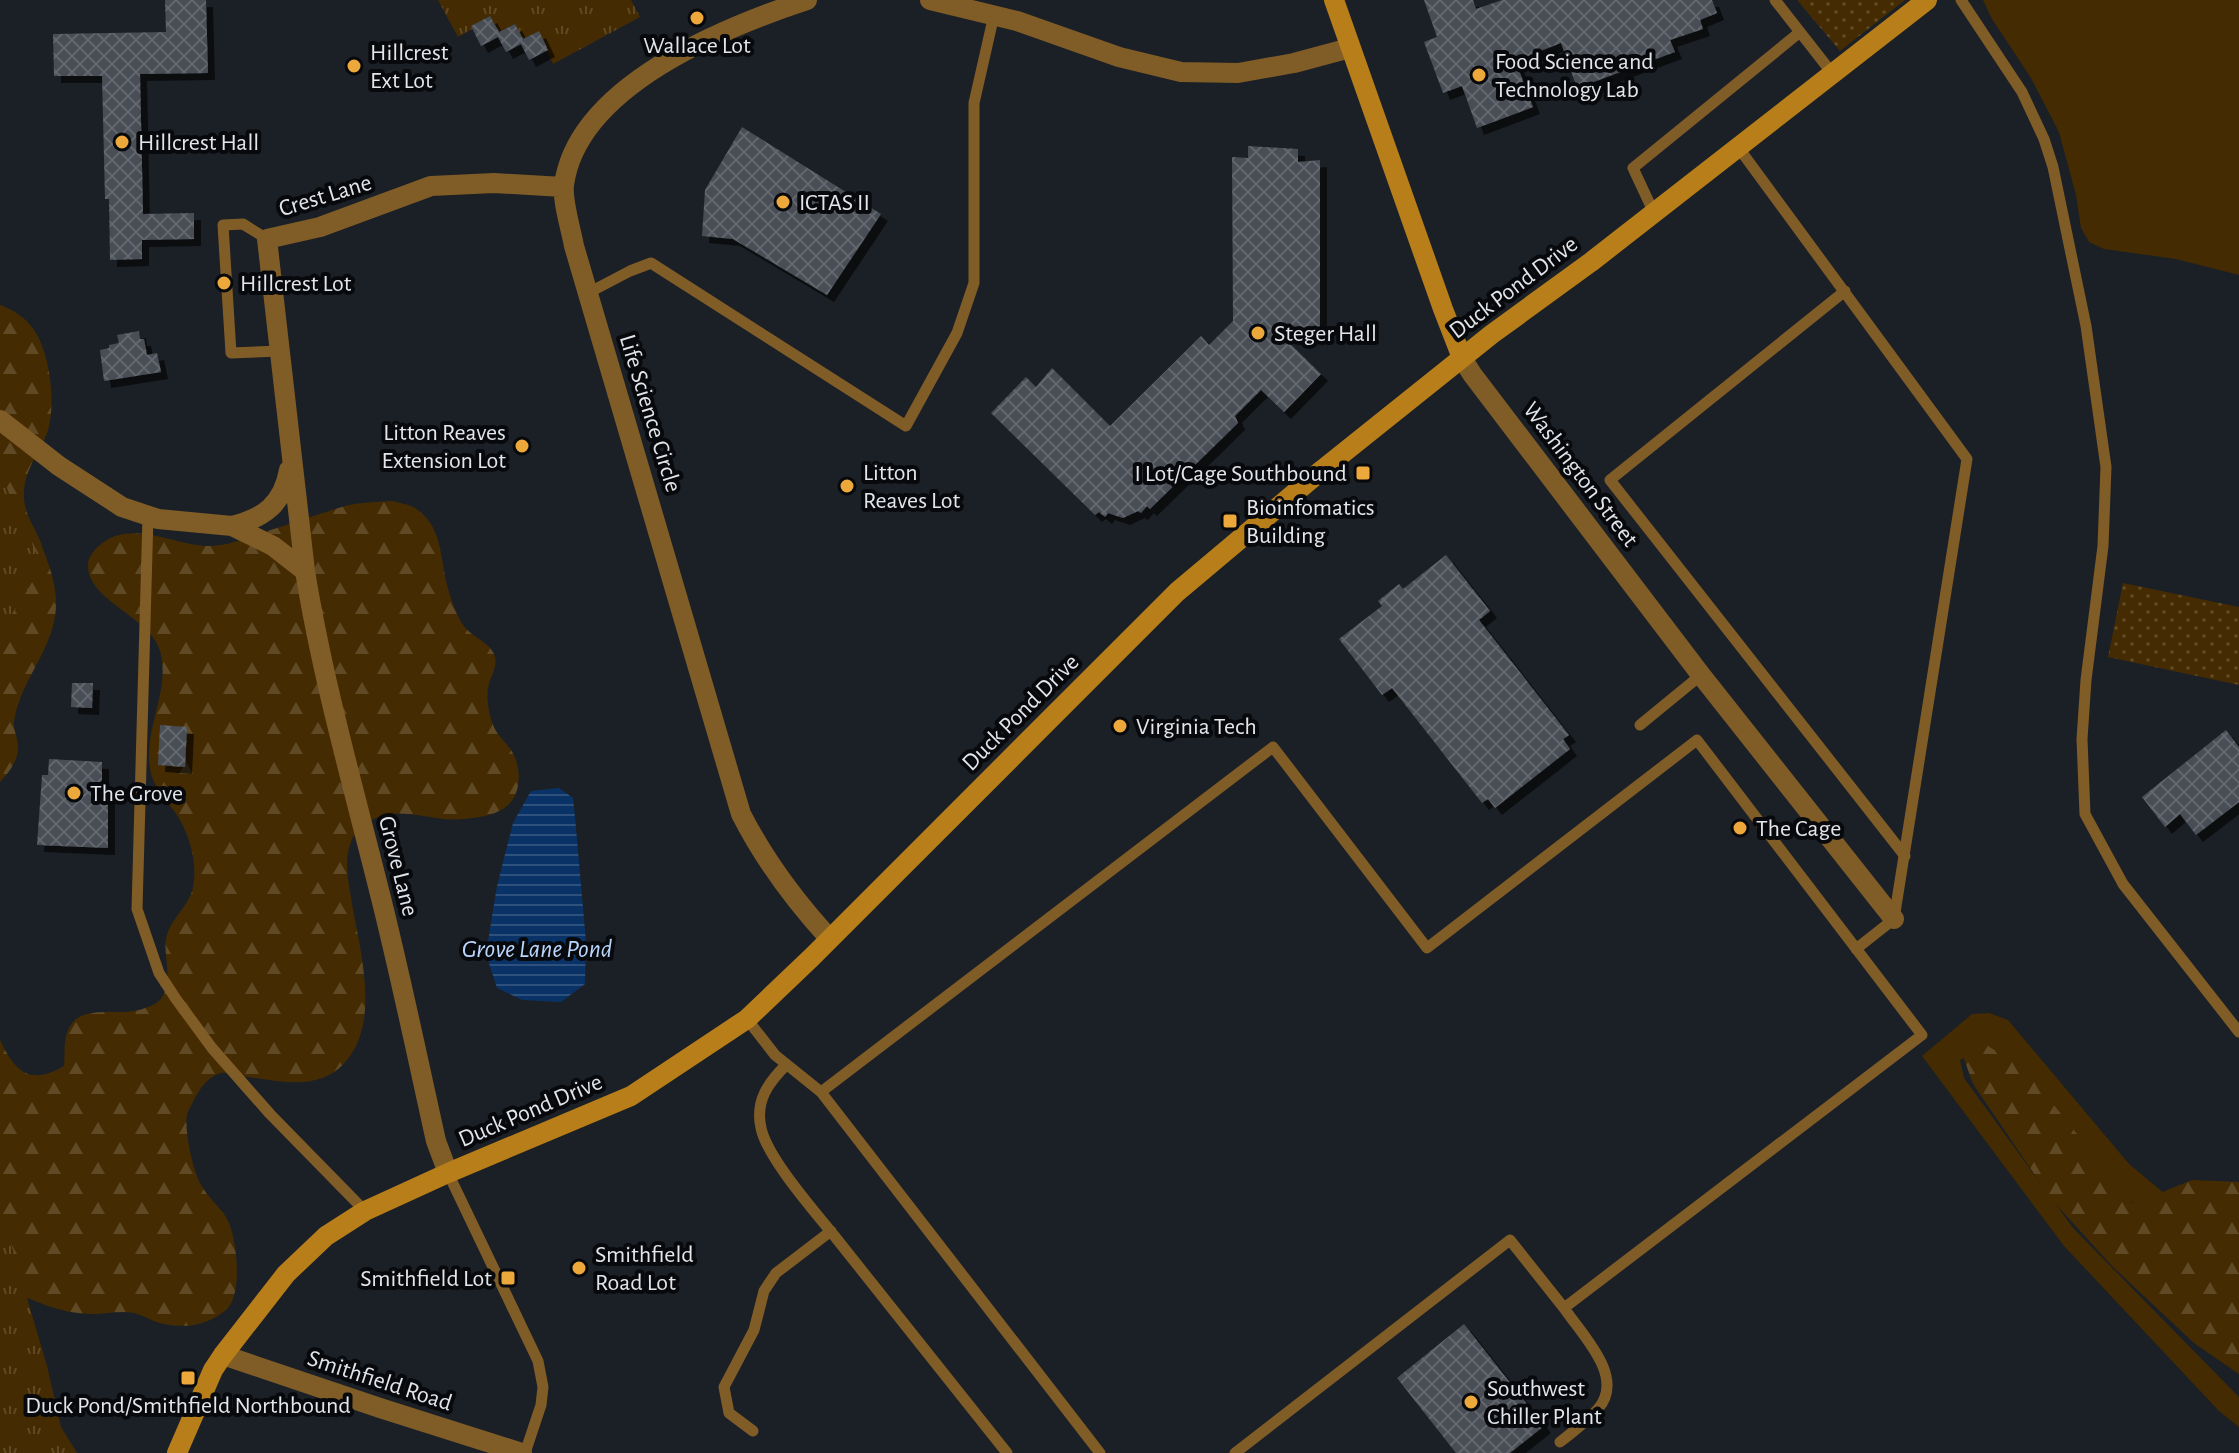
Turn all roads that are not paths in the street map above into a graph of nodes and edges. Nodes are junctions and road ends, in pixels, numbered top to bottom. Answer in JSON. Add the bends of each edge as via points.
{"nodes":[{"id":1,"x":807,"y":0,"type":"edge"},
{"id":2,"x":930,"y":0,"type":"edge"},
{"id":3,"x":1334,"y":0,"type":"edge"},
{"id":4,"x":1775,"y":0,"type":"edge"},
{"id":5,"x":1927,"y":0,"type":"edge"},
{"id":6,"x":1961,"y":0,"type":"edge"},
{"id":7,"x":994,"y":15,"type":"junction"},
{"id":8,"x":1800,"y":32,"type":"junction"},
{"id":9,"x":1350,"y":48,"type":"junction"},
{"id":10,"x":1832,"y":73,"type":"junction"},
{"id":11,"x":1738,"y":147,"type":"junction"},
{"id":12,"x":563,"y":187,"type":"junction"},
{"id":13,"x":1654,"y":213,"type":"junction"},
{"id":14,"x":267,"y":239,"type":"junction"},
{"id":15,"x":1845,"y":291,"type":"junction"},
{"id":16,"x":588,"y":293,"type":"junction"},
{"id":17,"x":280,"y":351,"type":"junction"},
{"id":18,"x":1462,"y":358,"type":"junction"},
{"id":19,"x":0,"y":420,"type":"edge"},
{"id":20,"x":291,"y":454,"type":"junction"},
{"id":21,"x":148,"y":516,"type":"junction"},
{"id":22,"x":232,"y":526,"type":"junction"},
{"id":23,"x":305,"y":571,"type":"junction"},
{"id":24,"x":1701,"y":675,"type":"junction"},
{"id":25,"x":1640,"y":725,"type":"dead end"},
{"id":26,"x":1905,"y":856,"type":"junction"},
{"id":27,"x":1894,"y":919,"type":"junction"},
{"id":28,"x":829,"y":938,"type":"junction"},
{"id":29,"x":1856,"y":949,"type":"junction"},
{"id":30,"x":747,"y":1019,"type":"junction"},
{"id":31,"x":2239,"y":1032,"type":"edge"},
{"id":32,"x":786,"y":1065,"type":"junction"},
{"id":33,"x":821,"y":1092,"type":"junction"},
{"id":34,"x":448,"y":1173,"type":"junction"},
{"id":35,"x":365,"y":1211,"type":"junction"},
{"id":36,"x":831,"y":1231,"type":"junction"},
{"id":37,"x":1564,"y":1308,"type":"junction"},
{"id":38,"x":223,"y":1355,"type":"junction"},
{"id":39,"x":753,"y":1431,"type":"dead end"},
{"id":40,"x":1560,"y":1442,"type":"dead end"},
{"id":41,"x":177,"y":1453,"type":"edge"},
{"id":42,"x":524,"y":1453,"type":"edge"},
{"id":43,"x":1007,"y":1453,"type":"edge"},
{"id":44,"x":1100,"y":1453,"type":"edge"},
{"id":45,"x":1235,"y":1453,"type":"edge"}],
"edges":[{"from":1,"to":12,"type":"street","name":"Life Science Circle","via":[[765,13],[654,68],[619,95],[580,140]]},
{"from":2,"to":7,"type":"street"},
{"from":3,"to":9,"type":"street","name":"Washington Street"},
{"from":4,"to":8,"type":"lane"},
{"from":5,"to":10,"type":"street","name":"Duck Pond Drive"},
{"from":6,"to":31,"type":"lane","via":[[2022,92],[2044,139],[2086,326],[2106,467],[2082,739],[2085,814],[2123,884]]},
{"from":7,"to":9,"type":"street","via":[[1181,72],[1238,73]]},
{"from":7,"to":16,"type":"lane","via":[[974,103],[974,283],[957,333],[906,426],[651,263]]},
{"from":8,"to":10,"type":"lane"},
{"from":8,"to":13,"type":"lane","via":[[1633,168]]},
{"from":9,"to":18,"type":"street","name":"Washington Street"},
{"from":10,"to":11,"type":"street","name":"Duck Pond Drive"},
{"from":11,"to":13,"type":"street","name":"Duck Pond Drive"},
{"from":11,"to":15,"type":"lane"},
{"from":12,"to":14,"type":"street","name":"Crest Lane","via":[[431,186],[346,218]]},
{"from":12,"to":16,"type":"street","name":"Life Science Circle"},
{"from":13,"to":18,"type":"street","name":"Duck Pond Drive"},
{"from":14,"to":17,"type":"street","name":"Crest Lane"},
{"from":14,"to":17,"type":"lane","via":[[243,224],[223,225],[231,353]]},
{"from":15,"to":26,"type":"lane","via":[[1967,459]]},
{"from":15,"to":26,"type":"lane","via":[[1610,480]]},
{"from":16,"to":28,"type":"street","name":"Life Science Circle","via":[[741,814],[758,847]]},
{"from":17,"to":20,"type":"street","name":"Crest Lane"},
{"from":18,"to":24,"type":"street","name":"Washington Street"},
{"from":18,"to":28,"type":"street","name":"Duck Pond Drive","via":[[1177,592]]},
{"from":19,"to":21,"type":"street","via":[[107,499]]},
{"from":20,"to":22,"type":"street","via":[[278,501]]},
{"from":20,"to":23,"type":"street","name":"Grove Lane"},
{"from":21,"to":22,"type":"street"},
{"from":21,"to":35,"type":"lane","via":[[137,909],[159,973],[212,1048]]},
{"from":22,"to":23,"type":"street","via":[[273,546]]},
{"from":23,"to":34,"type":"street","name":"Grove Lane","via":[[338,735]]},
{"from":24,"to":25,"type":"lane"},
{"from":24,"to":27,"type":"street","name":"Washington Street"},
{"from":26,"to":27,"type":"lane"},
{"from":27,"to":29,"type":"lane"},
{"from":28,"to":30,"type":"street","name":"Duck Pond Drive"},
{"from":29,"to":33,"type":"lane","via":[[1697,740],[1427,948],[1273,747]]},
{"from":29,"to":37,"type":"lane","via":[[1922,1035]]},
{"from":30,"to":32,"type":"lane"},
{"from":30,"to":34,"type":"street","name":"Duck Pond Drive","via":[[631,1096]]},
{"from":32,"to":33,"type":"lane"},
{"from":32,"to":36,"type":"lane","via":[[764,1090],[760,1127],[766,1146]]},
{"from":33,"to":44,"type":"lane"},
{"from":34,"to":35,"type":"street","name":"Duck Pond Drive"},
{"from":34,"to":42,"type":"lane","via":[[538,1361],[541,1405]]},
{"from":35,"to":38,"type":"street","name":"Duck Pond Drive","via":[[326,1236],[286,1274]]},
{"from":36,"to":39,"type":"lane","via":[[776,1273],[724,1387],[729,1413]]},
{"from":36,"to":43,"type":"lane"},
{"from":37,"to":40,"type":"lane","via":[[1606,1368],[1608,1389],[1601,1406]]},
{"from":37,"to":45,"type":"lane","via":[[1510,1240]]},
{"from":38,"to":41,"type":"street","name":"Duck Pond Drive"},
{"from":38,"to":42,"type":"street","name":"Smithfield Road"}]}
